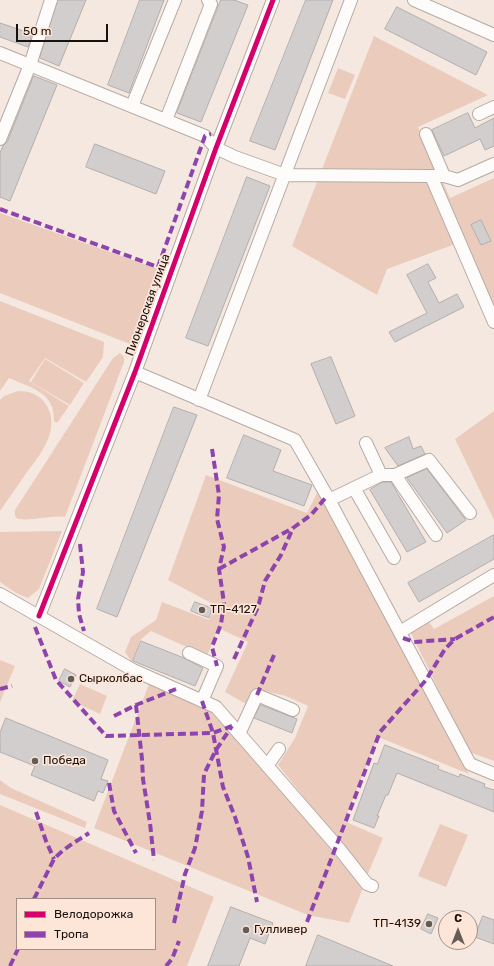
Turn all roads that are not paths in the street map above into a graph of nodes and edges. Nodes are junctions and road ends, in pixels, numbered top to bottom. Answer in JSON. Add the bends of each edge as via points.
{"nodes":[{"id":1,"x":51,"y":0,"type":"edge"},
{"id":2,"x":175,"y":0,"type":"edge"},
{"id":3,"x":208,"y":0,"type":"edge"},
{"id":4,"x":273,"y":0,"type":"edge"},
{"id":5,"x":351,"y":0,"type":"edge"},
{"id":6,"x":414,"y":0,"type":"edge"},
{"id":7,"x":494,"y":35,"type":"edge"},
{"id":8,"x":0,"y":52,"type":"edge"},
{"id":9,"x":30,"y":65,"type":"junction"},
{"id":10,"x":132,"y":106,"type":"junction"},
{"id":11,"x":494,"y":107,"type":"edge"},
{"id":12,"x":479,"y":114,"type":"dead end"},
{"id":13,"x":166,"y":120,"type":"junction"},
{"id":14,"x":426,"y":134,"type":"dead end"},
{"id":15,"x":0,"y":139,"type":"edge"},
{"id":16,"x":216,"y":148,"type":"junction"},
{"id":17,"x":494,"y":164,"type":"edge"},
{"id":18,"x":285,"y":175,"type":"junction"},
{"id":19,"x":431,"y":176,"type":"junction"},
{"id":20,"x":444,"y":176,"type":"junction"},
{"id":21,"x":494,"y":322,"type":"edge"},
{"id":22,"x":135,"y":372,"type":"junction"},
{"id":23,"x":199,"y":400,"type":"junction"},
{"id":24,"x":366,"y":443,"type":"dead end"},
{"id":25,"x":381,"y":475,"type":"junction"},
{"id":26,"x":394,"y":475,"type":"junction"},
{"id":27,"x":354,"y":488,"type":"junction"},
{"id":28,"x":329,"y":500,"type":"junction"},
{"id":29,"x":470,"y":513,"type":"dead end"},
{"id":30,"x":436,"y":535,"type":"dead end"},
{"id":31,"x":394,"y":558,"type":"dead end"},
{"id":32,"x":494,"y":575,"type":"edge"},
{"id":33,"x":0,"y":594,"type":"edge"},
{"id":34,"x":39,"y":616,"type":"junction"},
{"id":35,"x":400,"y":632,"type":"junction"},
{"id":36,"x":189,"y":653,"type":"dead end"},
{"id":37,"x":202,"y":701,"type":"junction"},
{"id":38,"x":293,"y":710,"type":"dead end"},
{"id":39,"x":239,"y":734,"type":"junction"},
{"id":40,"x":279,"y":749,"type":"dead end"},
{"id":41,"x":267,"y":766,"type":"junction"},
{"id":42,"x":494,"y":774,"type":"edge"},
{"id":43,"x":372,"y":886,"type":"dead end"}],
"edges":[{"from":1,"to":9,"type":"street"},
{"from":2,"to":10,"type":"street"},
{"from":3,"to":13,"type":"street","via":[[211,4]]},
{"from":4,"to":16,"type":"street","name":"Пионерская улица"},
{"from":5,"to":18,"type":"street"},
{"from":6,"to":7,"type":"street"},
{"from":8,"to":9,"type":"street"},
{"from":9,"to":10,"type":"street"},
{"from":9,"to":15,"type":"street"},
{"from":10,"to":13,"type":"street"},
{"from":11,"to":12,"type":"street"},
{"from":13,"to":16,"type":"street","via":[[205,136]]},
{"from":14,"to":20,"type":"street"},
{"from":16,"to":18,"type":"street"},
{"from":16,"to":22,"type":"street","name":"Пионерская улица"},
{"from":17,"to":20,"type":"street","via":[[458,180]]},
{"from":18,"to":19,"type":"street"},
{"from":18,"to":23,"type":"street"},
{"from":19,"to":20,"type":"street"},
{"from":19,"to":21,"type":"street"},
{"from":22,"to":23,"type":"street"},
{"from":22,"to":34,"type":"street","name":"Пионерская улица"},
{"from":23,"to":28,"type":"street","via":[[295,440]]},
{"from":24,"to":25,"type":"street"},
{"from":25,"to":26,"type":"street"},
{"from":25,"to":27,"type":"street"},
{"from":26,"to":29,"type":"street","via":[[429,460]]},
{"from":26,"to":30,"type":"street"},
{"from":27,"to":28,"type":"street"},
{"from":27,"to":31,"type":"street"},
{"from":28,"to":35,"type":"street"},
{"from":32,"to":35,"type":"street"},
{"from":33,"to":34,"type":"street"},
{"from":34,"to":37,"type":"street","via":[[133,670]]},
{"from":35,"to":42,"type":"street","via":[[470,764]]},
{"from":36,"to":37,"type":"street","via":[[217,666]]},
{"from":37,"to":39,"type":"street","via":[[216,707]]},
{"from":38,"to":39,"type":"street","via":[[257,695]]},
{"from":39,"to":41,"type":"street"},
{"from":40,"to":41,"type":"street"},
{"from":41,"to":43,"type":"street","via":[[367,884]]}]}
